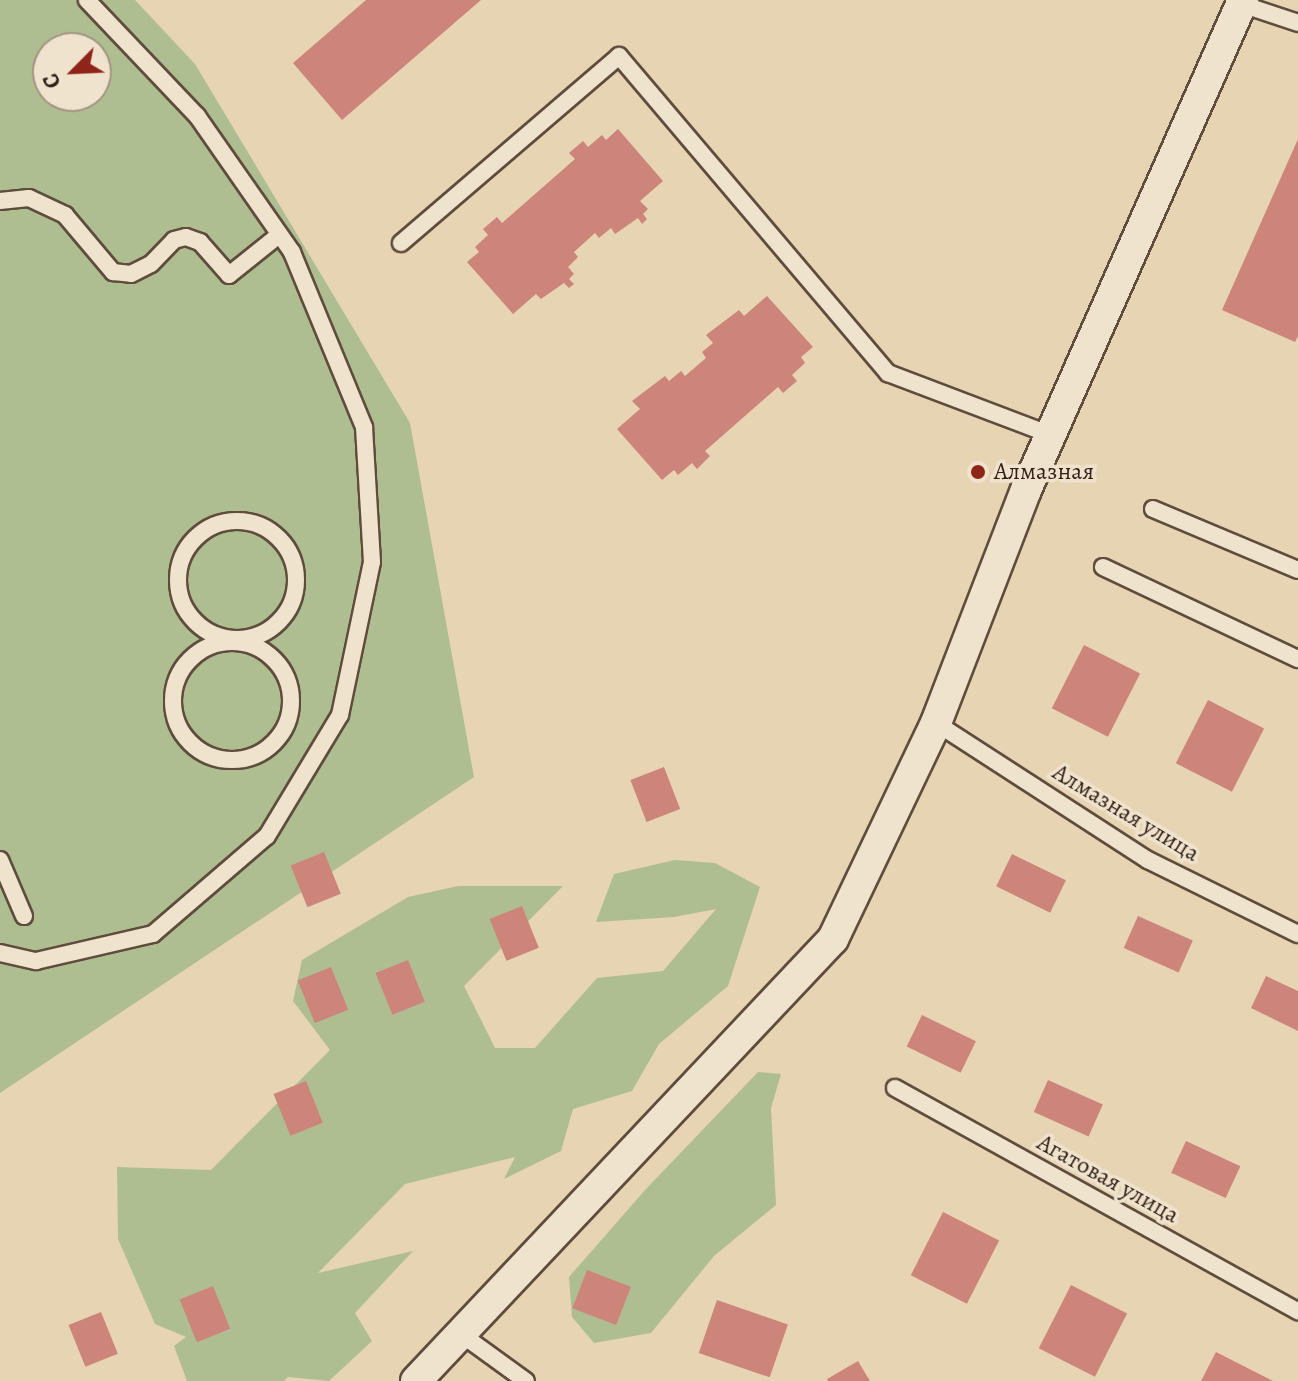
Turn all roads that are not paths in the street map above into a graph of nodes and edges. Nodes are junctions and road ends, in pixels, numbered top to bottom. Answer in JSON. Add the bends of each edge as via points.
{"nodes":[{"id":1,"x":87,"y":0,"type":"edge"},
{"id":2,"x":1242,"y":2,"type":"edge"},
{"id":3,"x":1298,"y":23,"type":"edge"},
{"id":4,"x":0,"y":201,"type":"edge"},
{"id":5,"x":279,"y":235,"type":"junction"},
{"id":6,"x":401,"y":243,"type":"dead end"},
{"id":7,"x":1051,"y":435,"type":"junction"},
{"id":8,"x":1153,"y":509,"type":"dead end"},
{"id":9,"x":1103,"y":567,"type":"dead end"},
{"id":10,"x":1298,"y":570,"type":"edge"},
{"id":11,"x":236,"y":640,"type":"junction"},
{"id":12,"x":1298,"y":659,"type":"edge"},
{"id":13,"x":936,"y":723,"type":"junction"},
{"id":14,"x":0,"y":860,"type":"edge"},
{"id":15,"x":24,"y":916,"type":"dead end"},
{"id":16,"x":1298,"y":934,"type":"edge"},
{"id":17,"x":0,"y":953,"type":"edge"},
{"id":18,"x":895,"y":1088,"type":"dead end"},
{"id":19,"x":1298,"y":1311,"type":"edge"},
{"id":20,"x":461,"y":1334,"type":"junction"},
{"id":21,"x":416,"y":1381,"type":"edge"},
{"id":22,"x":526,"y":1381,"type":"edge"}],
"edges":[{"from":1,"to":5,"type":"lane","via":[[197,116]]},
{"from":2,"to":3,"type":"lane"},
{"from":2,"to":7,"type":"street"},
{"from":4,"to":5,"type":"lane","via":[[29,198],[65,215],[113,272],[131,274],[151,264],[174,240],[186,237],[200,242],[229,275]]},
{"from":5,"to":17,"type":"lane","via":[[292,252],[364,427],[372,562],[340,715],[267,836],[153,934],[36,961]]},
{"from":6,"to":7,"type":"lane","via":[[619,56],[888,373]]},
{"from":7,"to":13,"type":"street"},
{"from":8,"to":10,"type":"lane"},
{"from":9,"to":12,"type":"lane"},
{"from":11,"to":11,"type":"lane","via":[[213,635],[194,621],[181,601],[178,577],[184,554],[198,535],[218,523],[242,520],[281,539],[293,558],[297,580],[281,621],[260,635]]},
{"from":11,"to":11,"type":"lane","via":[[258,647],[275,661],[287,679],[291,701],[288,723],[275,743],[255,756],[232,761],[208,756],[188,743],[176,722],[172,699],[178,675],[192,657]]},
{"from":13,"to":16,"type":"lane","name":"Алмазная улица","via":[[1148,860]]},
{"from":13,"to":20,"type":"street","via":[[833,939]]},
{"from":14,"to":15,"type":"lane"},
{"from":18,"to":19,"type":"lane","name":"Агатовая улица"},
{"from":20,"to":21,"type":"street"},
{"from":20,"to":22,"type":"lane"}]}
